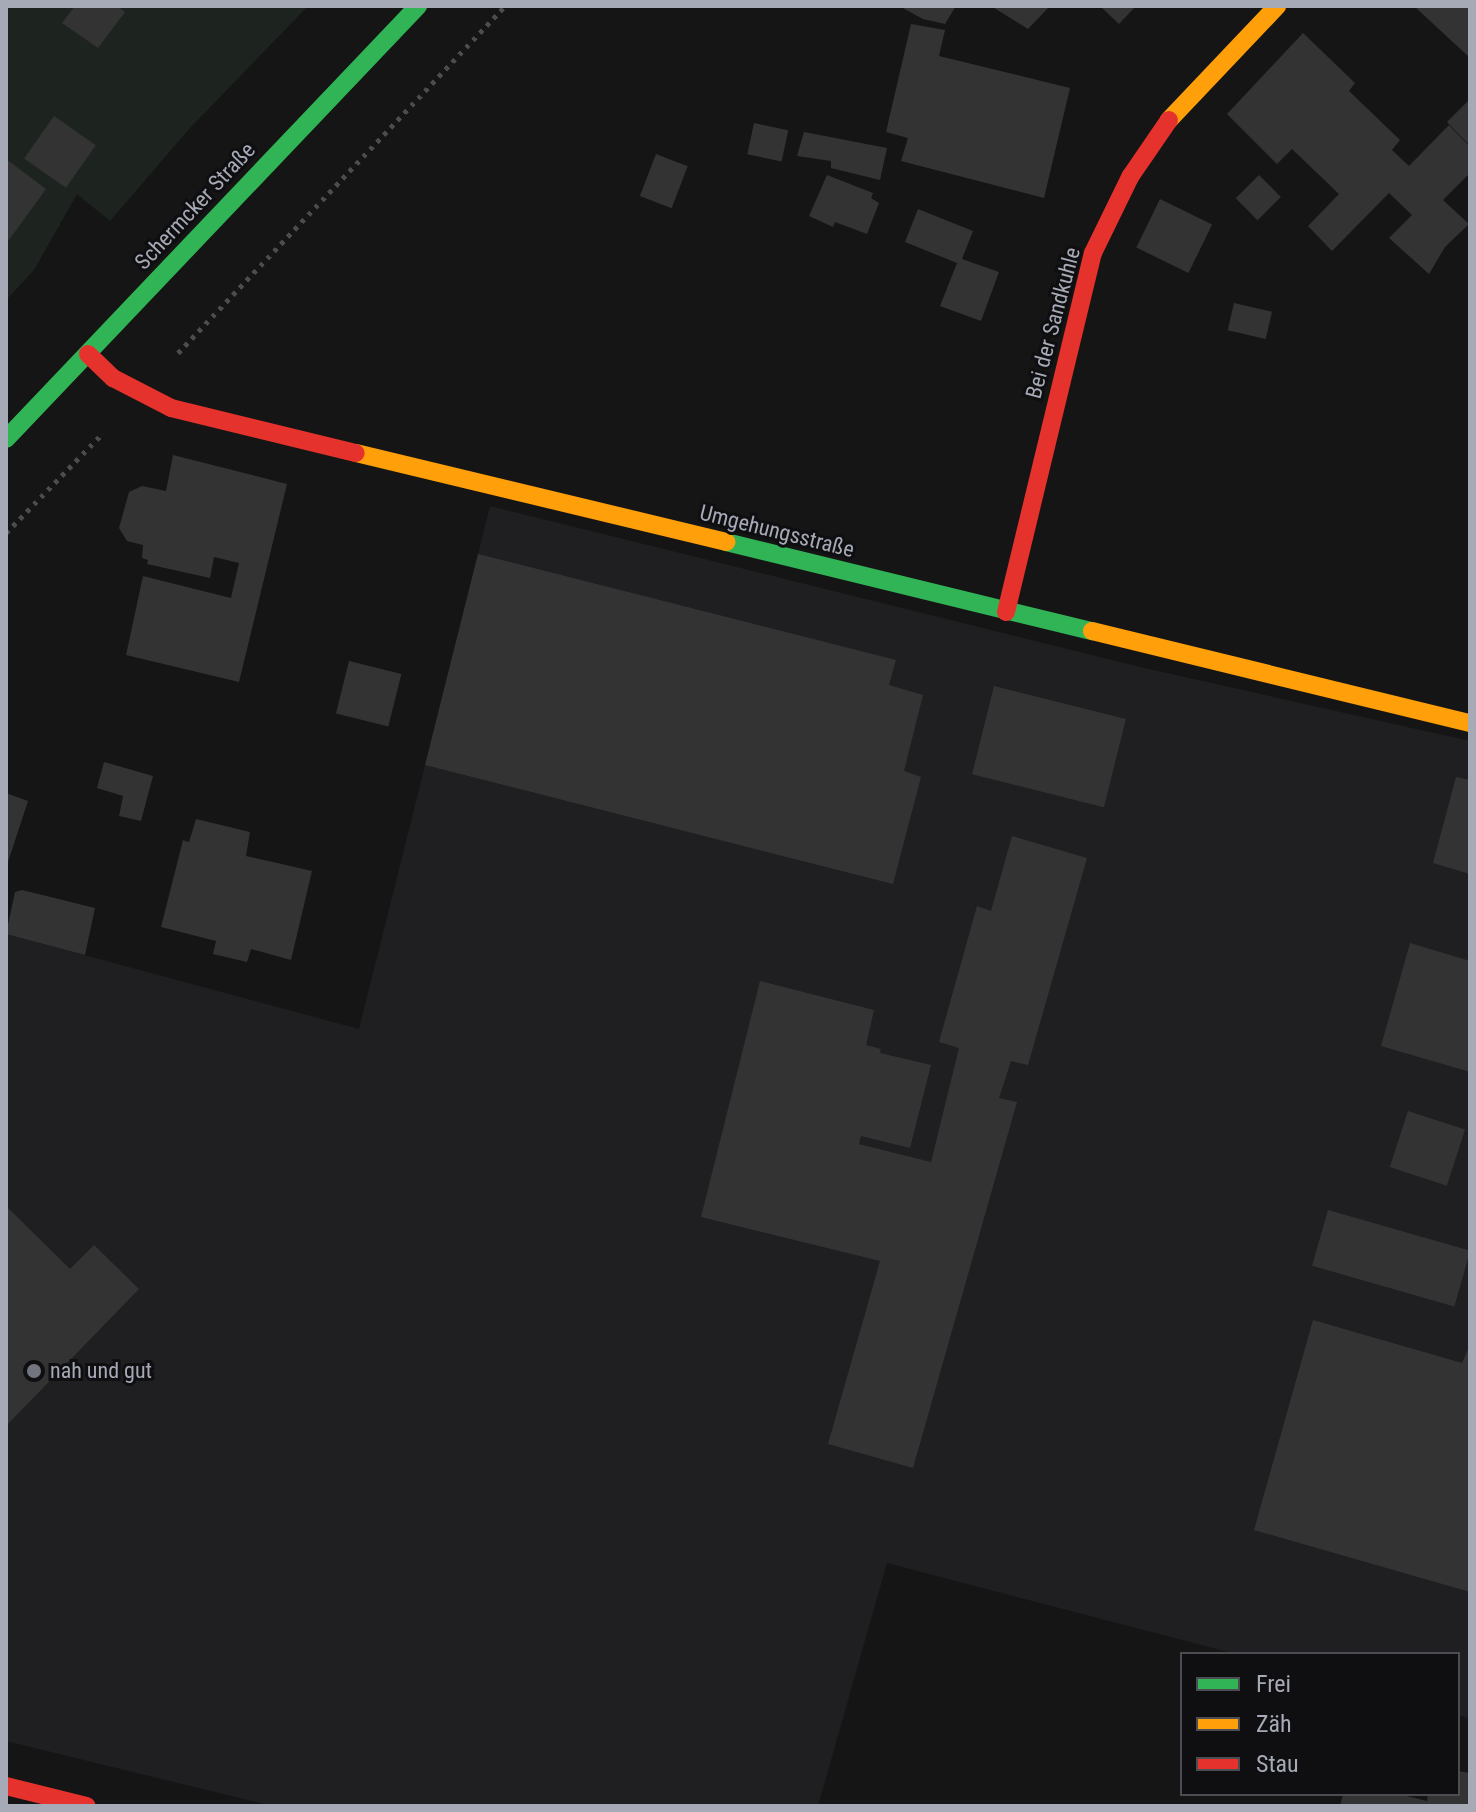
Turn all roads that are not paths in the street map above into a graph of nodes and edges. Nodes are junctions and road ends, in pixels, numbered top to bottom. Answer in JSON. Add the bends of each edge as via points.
{"nodes":[{"id":1,"x":418,"y":6,"type":"edge"},
{"id":2,"x":1277,"y":6,"type":"edge"},
{"id":3,"x":88,"y":354,"type":"junction"},
{"id":4,"x":6,"y":439,"type":"edge"},
{"id":5,"x":1006,"y":612,"type":"junction"},
{"id":6,"x":1470,"y":723,"type":"edge"},
{"id":7,"x":6,"y":1786,"type":"edge"},
{"id":8,"x":87,"y":1806,"type":"edge"}],
"edges":[{"from":1,"to":3,"type":"street","name":"Schermcker Straße"},
{"from":2,"to":5,"type":"street","name":"Bei der Sandkuhle","via":[[1168,121],[1130,177],[1093,253]]},
{"from":3,"to":4,"type":"street","name":"Schermcker Straße"},
{"from":3,"to":5,"type":"street","name":"Umgehungsstraße","via":[[113,378],[171,408]]},
{"from":5,"to":6,"type":"street","name":"Umgehungsstraße"},
{"from":7,"to":8,"type":"street"}]}
